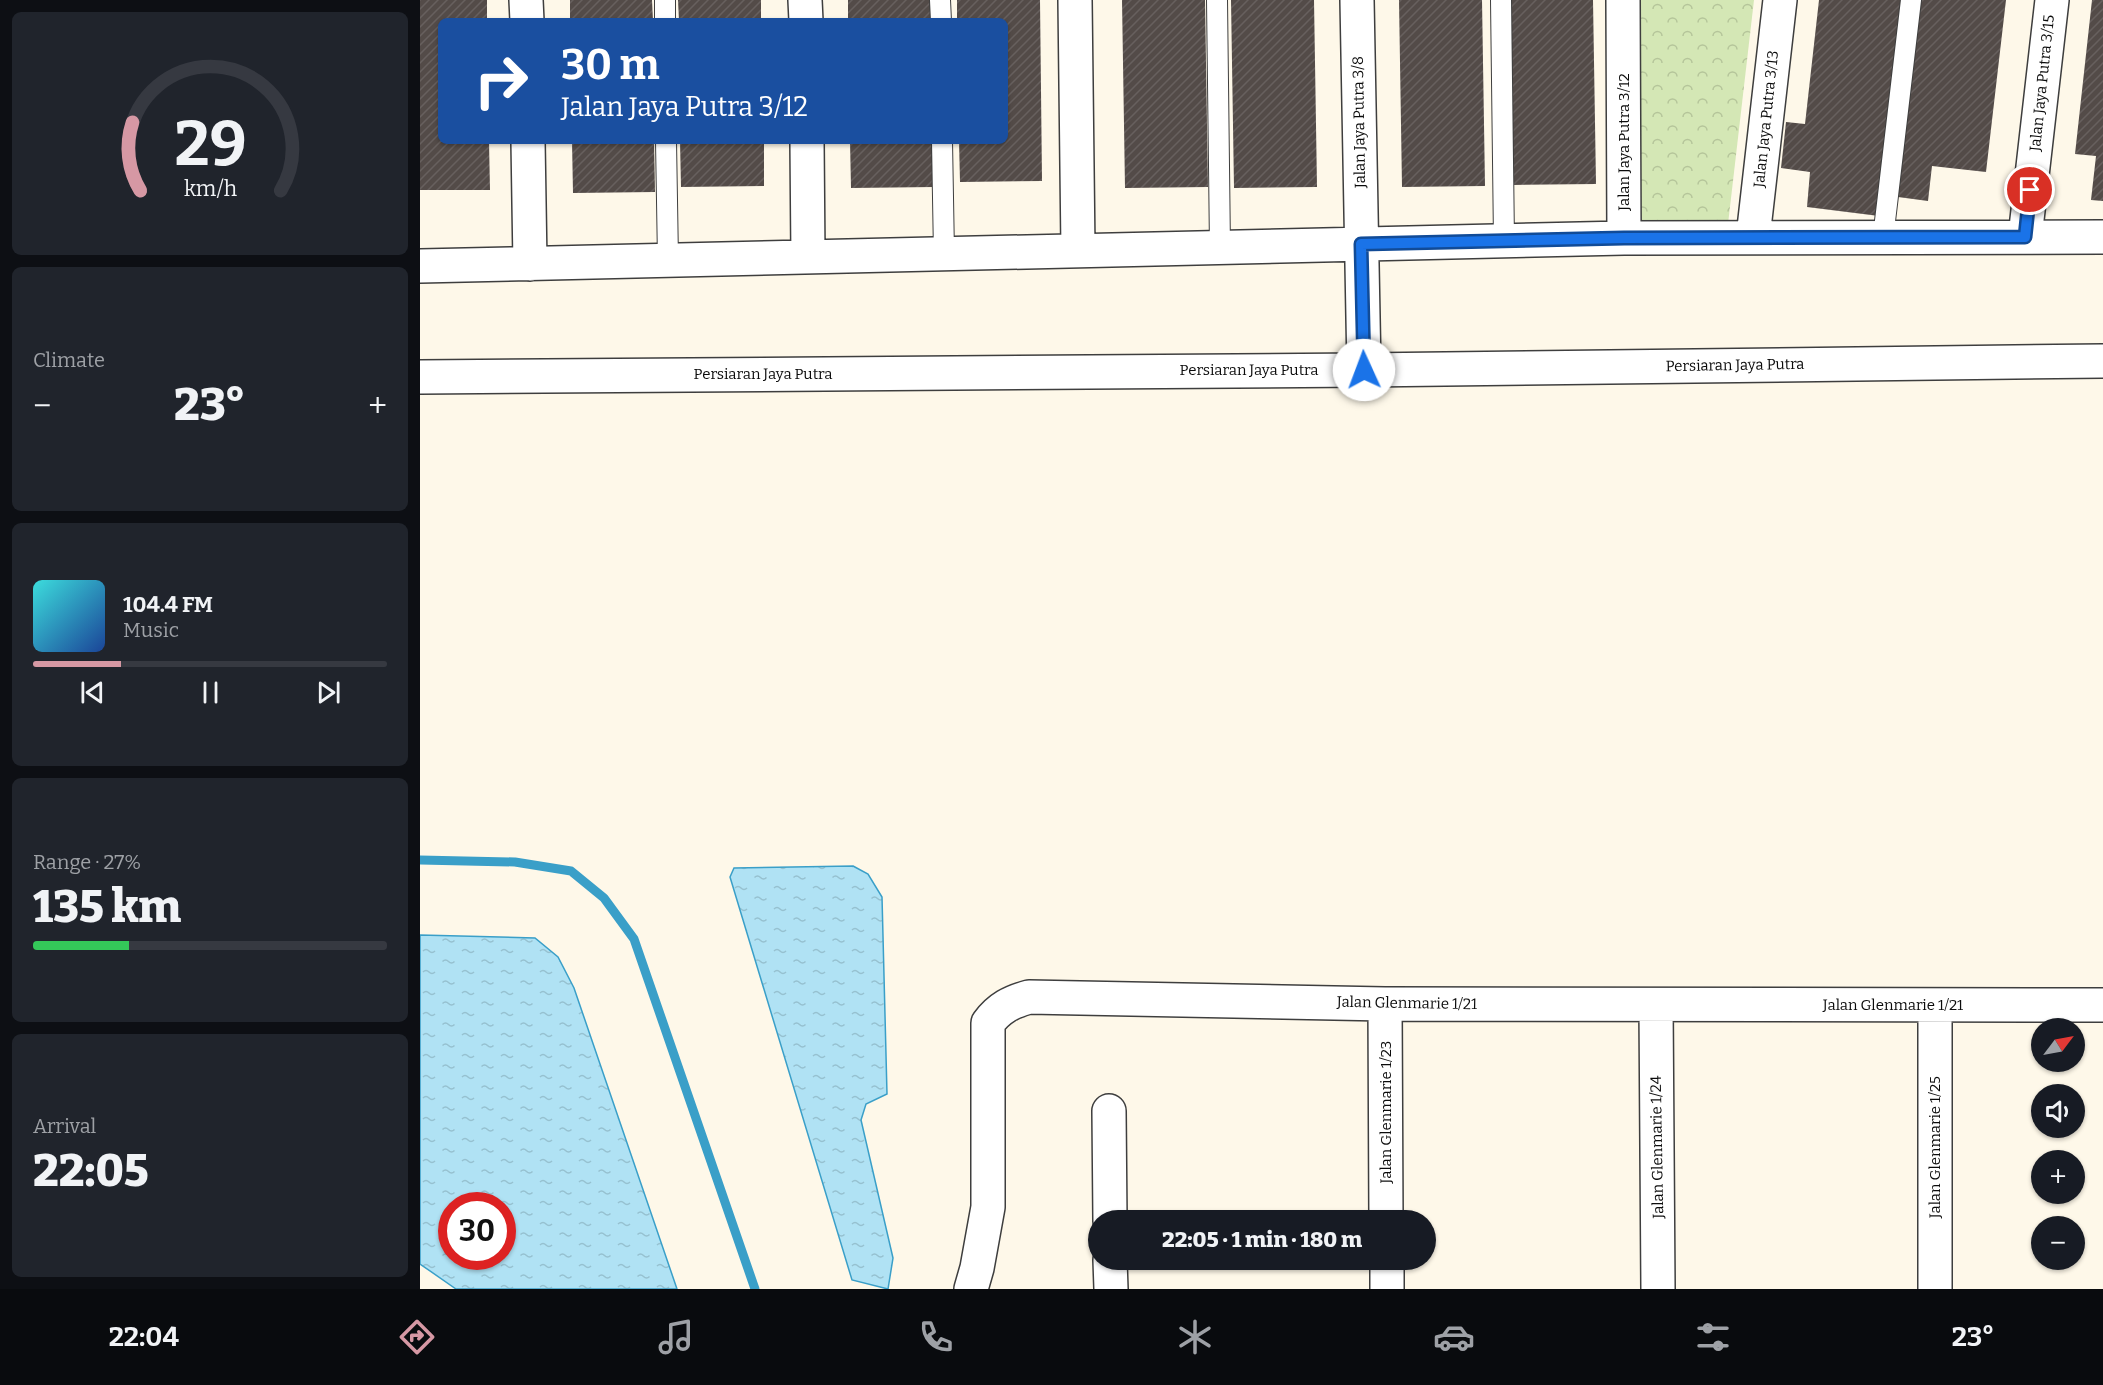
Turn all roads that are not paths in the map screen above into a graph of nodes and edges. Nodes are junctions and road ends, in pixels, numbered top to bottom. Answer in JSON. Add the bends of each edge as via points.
{"nodes":[{"id":1,"x":526,"y":0,"type":"edge"},
{"id":2,"x":664,"y":0,"type":"edge"},
{"id":3,"x":805,"y":0,"type":"edge"},
{"id":4,"x":940,"y":0,"type":"edge"},
{"id":5,"x":1075,"y":0,"type":"edge"},
{"id":6,"x":1217,"y":0,"type":"edge"},
{"id":7,"x":1357,"y":0,"type":"edge"},
{"id":8,"x":1501,"y":0,"type":"edge"},
{"id":9,"x":1623,"y":0,"type":"edge"},
{"id":10,"x":1780,"y":0,"type":"edge"},
{"id":11,"x":1911,"y":0,"type":"edge"},
{"id":12,"x":2052,"y":0,"type":"edge"},
{"id":13,"x":526,"y":18,"type":"edge"},
{"id":14,"x":665,"y":18,"type":"edge"},
{"id":15,"x":806,"y":18,"type":"edge"},
{"id":16,"x":941,"y":18,"type":"edge"},
{"id":17,"x":528,"y":144,"type":"edge"},
{"id":18,"x":666,"y":144,"type":"edge"},
{"id":19,"x":807,"y":144,"type":"edge"},
{"id":20,"x":942,"y":144,"type":"edge"},
{"id":21,"x":1753,"y":237,"type":"junction"},
{"id":22,"x":2025,"y":237,"type":"junction"},
{"id":23,"x":2103,"y":237,"type":"edge"},
{"id":24,"x":1624,"y":238,"type":"junction"},
{"id":25,"x":1883,"y":238,"type":"junction"},
{"id":26,"x":1504,"y":241,"type":"junction"},
{"id":27,"x":1361,"y":244,"type":"junction"},
{"id":28,"x":1220,"y":248,"type":"junction"},
{"id":29,"x":1078,"y":250,"type":"junction"},
{"id":30,"x":944,"y":254,"type":"junction"},
{"id":31,"x":808,"y":257,"type":"junction"},
{"id":32,"x":668,"y":260,"type":"junction"},
{"id":33,"x":530,"y":264,"type":"junction"},
{"id":34,"x":420,"y":266,"type":"edge"},
{"id":35,"x":2103,"y":361,"type":"edge"},
{"id":36,"x":1364,"y":370,"type":"junction"},
{"id":37,"x":424,"y":385,"type":"edge"},
{"id":38,"x":1385,"y":1004,"type":"junction"},
{"id":39,"x":1656,"y":1005,"type":"junction"},
{"id":40,"x":1935,"y":1005,"type":"junction"},
{"id":41,"x":2103,"y":1005,"type":"edge"},
{"id":42,"x":1109,"y":1111,"type":"dead end"},
{"id":43,"x":1110,"y":1210,"type":"edge"},
{"id":44,"x":1386,"y":1210,"type":"edge"},
{"id":45,"x":1110,"y":1270,"type":"edge"},
{"id":46,"x":1387,"y":1270,"type":"edge"},
{"id":47,"x":971,"y":1289,"type":"edge"},
{"id":48,"x":1111,"y":1289,"type":"edge"},
{"id":49,"x":1387,"y":1289,"type":"edge"},
{"id":50,"x":1658,"y":1289,"type":"edge"},
{"id":51,"x":1935,"y":1289,"type":"edge"}],
"edges":[{"from":1,"to":13,"type":"street"},
{"from":2,"to":14,"type":"lane"},
{"from":3,"to":15,"type":"street"},
{"from":4,"to":16,"type":"lane"},
{"from":5,"to":29,"type":"street"},
{"from":6,"to":28,"type":"lane"},
{"from":7,"to":27,"type":"street","name":"Jalan Jaya Putra 3/8"},
{"from":8,"to":26,"type":"lane"},
{"from":9,"to":24,"type":"street","name":"Jalan Jaya Putra 3/12"},
{"from":10,"to":21,"type":"street","name":"Jalan Jaya Putra 3/13"},
{"from":11,"to":25,"type":"lane"},
{"from":12,"to":22,"type":"street","name":"Jalan Jaya Putra 3/15"},
{"from":17,"to":33,"type":"street"},
{"from":18,"to":32,"type":"lane"},
{"from":19,"to":31,"type":"street"},
{"from":20,"to":30,"type":"lane"},
{"from":21,"to":24,"type":"street"},
{"from":21,"to":25,"type":"street"},
{"from":22,"to":23,"type":"street"},
{"from":22,"to":25,"type":"street"},
{"from":24,"to":26,"type":"street"},
{"from":26,"to":27,"type":"street"},
{"from":27,"to":28,"type":"street"},
{"from":27,"to":36,"type":"street","name":"Jalan Jaya Putra 3/8"},
{"from":28,"to":29,"type":"street"},
{"from":29,"to":30,"type":"street"},
{"from":30,"to":31,"type":"street"},
{"from":31,"to":32,"type":"street"},
{"from":32,"to":33,"type":"street"},
{"from":33,"to":34,"type":"street"},
{"from":35,"to":36,"type":"street","name":"Persiaran Jaya Putra"},
{"from":36,"to":37,"type":"street","name":"Persiaran Jaya Putra"},
{"from":38,"to":39,"type":"street","name":"Jalan Glenmarie 1/21"},
{"from":38,"to":44,"type":"street","name":"Jalan Glenmarie 1/23"},
{"from":38,"to":47,"type":"street","name":"Jalan Glenmarie 1/21","via":[[1029,997],[996,1012],[988,1023],[988,1207]]},
{"from":39,"to":40,"type":"street","name":"Jalan Glenmarie 1/21"},
{"from":39,"to":50,"type":"street","name":"Jalan Glenmarie 1/24"},
{"from":40,"to":41,"type":"street","name":"Jalan Glenmarie 1/21"},
{"from":40,"to":51,"type":"street","name":"Jalan Glenmarie 1/25"},
{"from":42,"to":43,"type":"street"},
{"from":45,"to":48,"type":"street"},
{"from":46,"to":49,"type":"street"}]}
